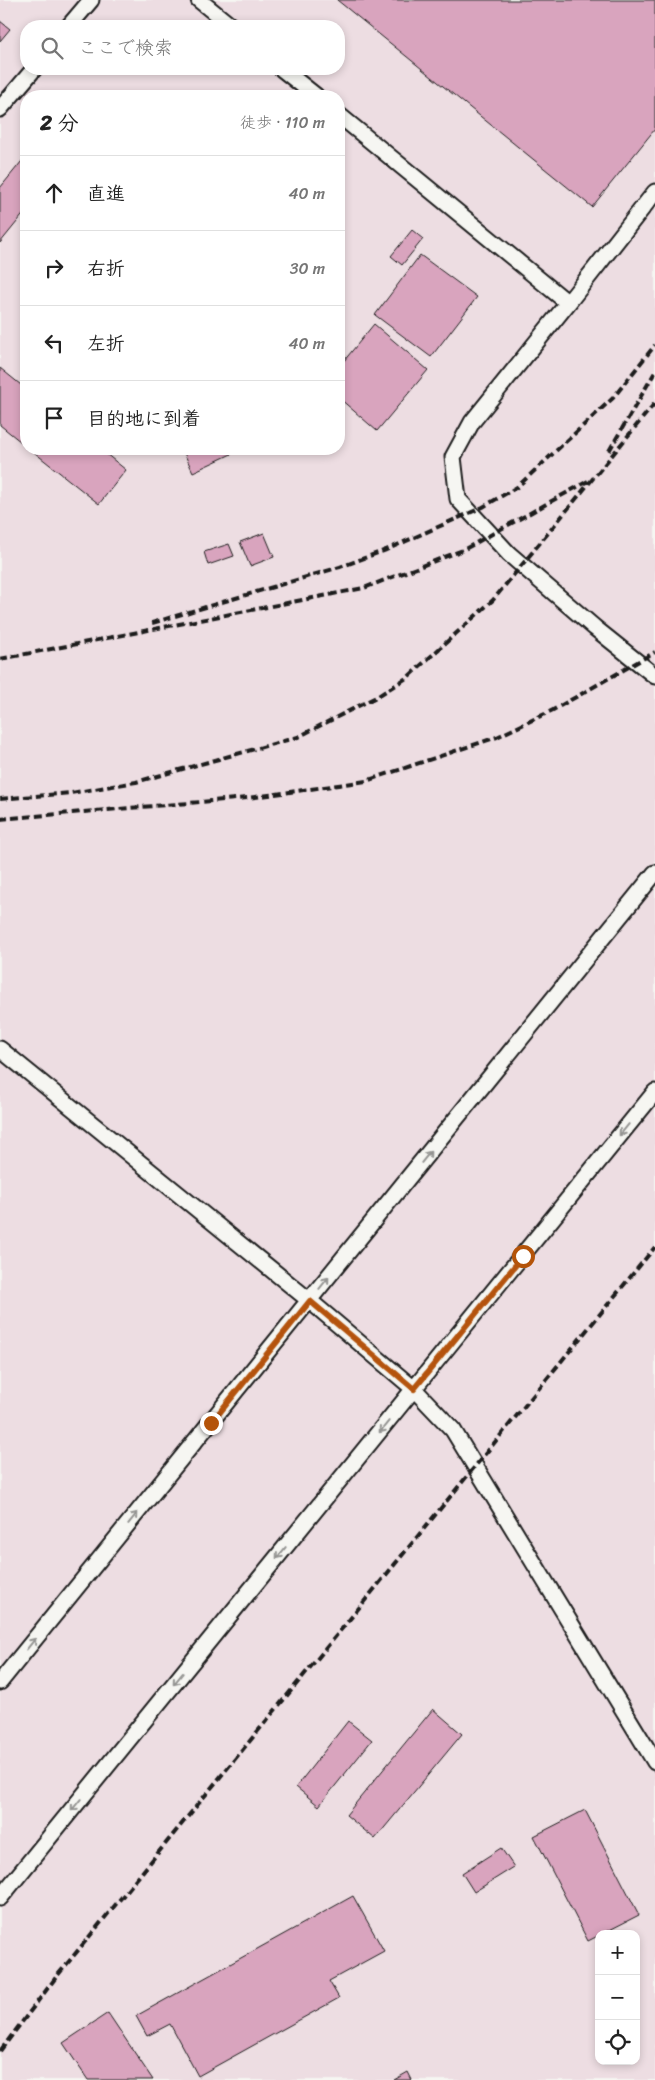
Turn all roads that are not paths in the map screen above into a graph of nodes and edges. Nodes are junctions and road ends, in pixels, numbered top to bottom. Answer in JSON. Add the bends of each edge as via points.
{"nodes":[{"id":1,"x":91,"y":0,"type":"edge"},
{"id":2,"x":199,"y":0,"type":"edge"},
{"id":3,"x":74,"y":20,"type":"edge"},
{"id":4,"x":224,"y":20,"type":"edge"},
{"id":5,"x":29,"y":75,"type":"edge"},
{"id":6,"x":290,"y":75,"type":"edge"},
{"id":7,"x":308,"y":90,"type":"edge"},
{"id":8,"x":0,"y":110,"type":"edge"},
{"id":9,"x":345,"y":120,"type":"edge"},
{"id":10,"x":655,"y":192,"type":"edge"},
{"id":11,"x":568,"y":303,"type":"junction"},
{"id":12,"x":655,"y":676,"type":"edge"},
{"id":13,"x":655,"y":873,"type":"edge"},
{"id":14,"x":0,"y":1050,"type":"edge"},
{"id":15,"x":655,"y":1092,"type":"edge"},
{"id":16,"x":310,"y":1301,"type":"junction"},
{"id":17,"x":414,"y":1389,"type":"junction"},
{"id":18,"x":0,"y":1682,"type":"edge"},
{"id":19,"x":655,"y":1762,"type":"edge"},
{"id":20,"x":0,"y":1898,"type":"edge"}],
"edges":[{"from":1,"to":3,"type":"lane"},
{"from":2,"to":4,"type":"lane"},
{"from":5,"to":8,"type":"lane"},
{"from":6,"to":7,"type":"lane"},
{"from":9,"to":11,"type":"lane"},
{"from":10,"to":11,"type":"lane"},
{"from":11,"to":12,"type":"lane","via":[[472,422],[453,457],[458,499],[509,554]]},
{"from":16,"to":13,"type":"lane","one_way":true},
{"from":14,"to":16,"type":"lane"},
{"from":15,"to":17,"type":"lane","one_way":true},
{"from":16,"to":17,"type":"lane"},
{"from":18,"to":16,"type":"lane","one_way":true},
{"from":17,"to":19,"type":"lane","via":[[452,1430]]},
{"from":17,"to":20,"type":"lane","one_way":true}]}
